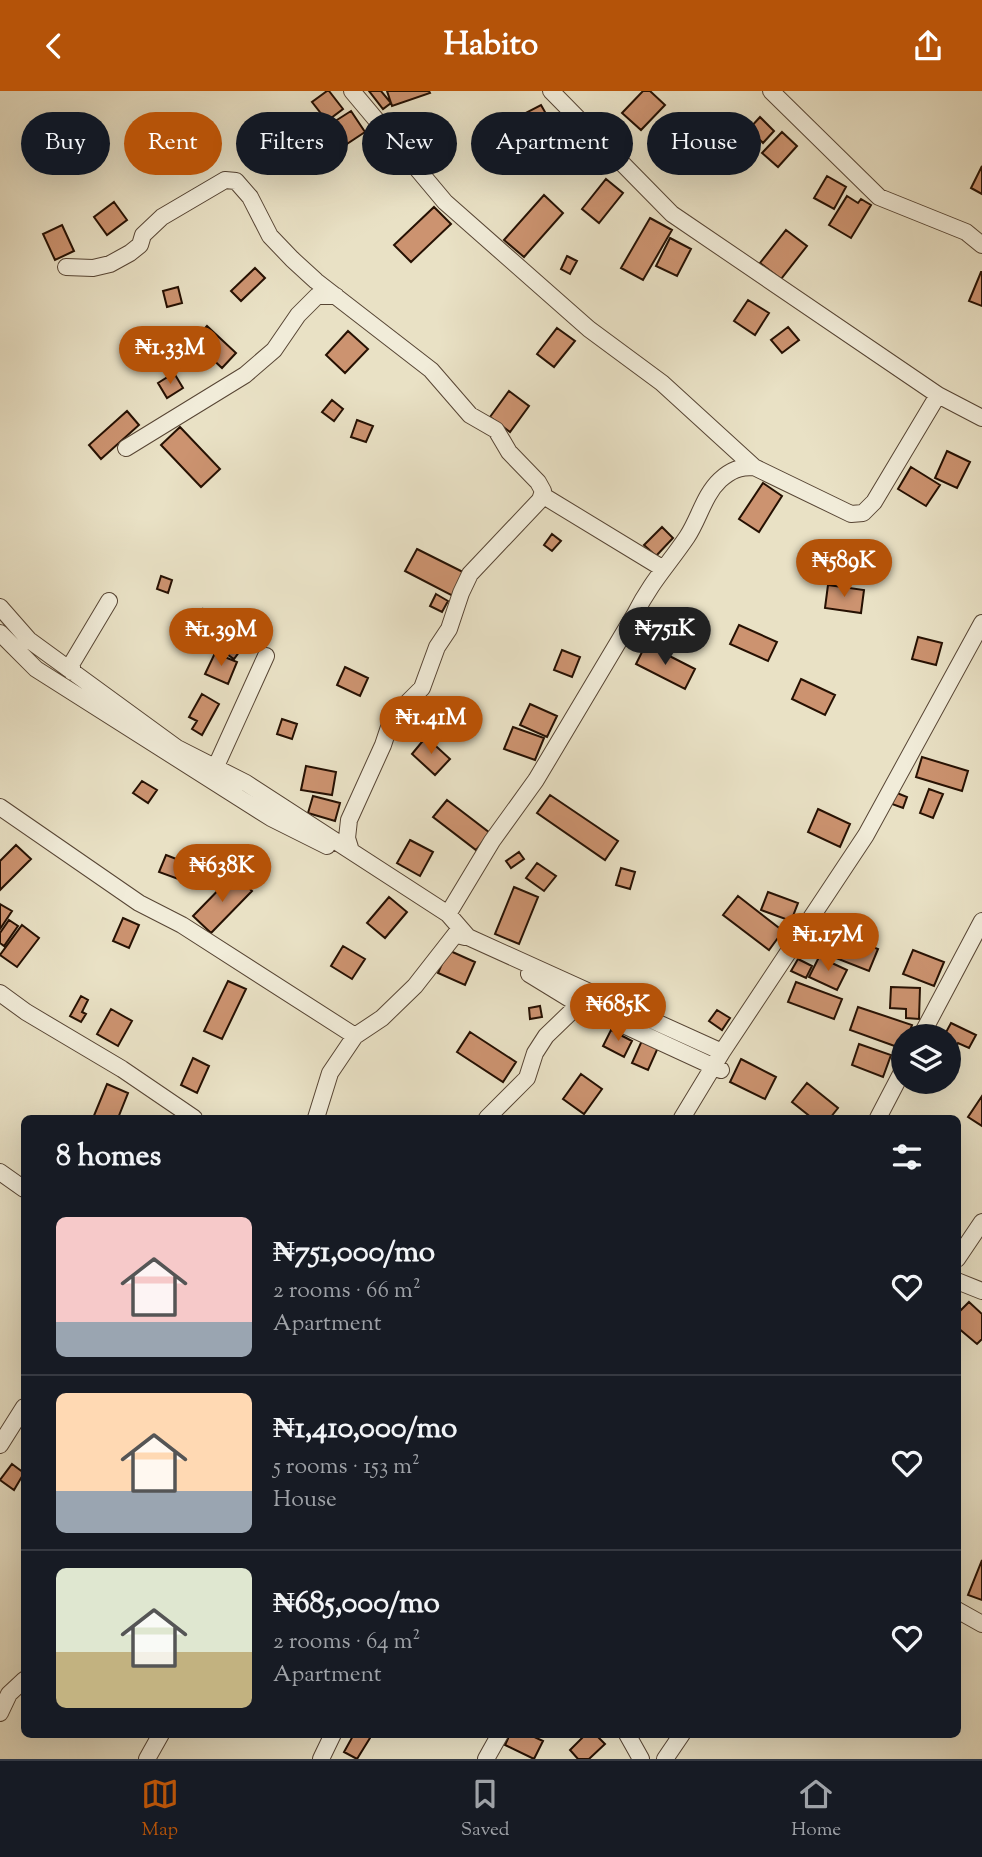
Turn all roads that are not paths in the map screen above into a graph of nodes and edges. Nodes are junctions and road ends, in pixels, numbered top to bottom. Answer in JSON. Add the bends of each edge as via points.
{"nodes":[{"id":1,"x":352,"y":91,"type":"edge"},
{"id":2,"x":551,"y":91,"type":"edge"},
{"id":3,"x":771,"y":91,"type":"edge"},
{"id":4,"x":982,"y":245,"type":"edge"},
{"id":5,"x":66,"y":267,"type":"dead end"},
{"id":6,"x":336,"y":296,"type":"junction"},
{"id":7,"x":938,"y":395,"type":"junction"},
{"id":8,"x":982,"y":418,"type":"edge"},
{"id":9,"x":126,"y":448,"type":"dead end"},
{"id":10,"x":754,"y":467,"type":"junction"},
{"id":11,"x":542,"y":495,"type":"junction"},
{"id":12,"x":662,"y":568,"type":"junction"},
{"id":13,"x":109,"y":601,"type":"dead end"},
{"id":14,"x":0,"y":607,"type":"edge"},
{"id":15,"x":982,"y":623,"type":"edge"},
{"id":16,"x":0,"y":633,"type":"edge"},
{"id":17,"x":266,"y":656,"type":"dead end"},
{"id":18,"x":72,"y":672,"type":"junction"},
{"id":19,"x":210,"y":780,"type":"junction"},
{"id":20,"x":0,"y":807,"type":"edge"},
{"id":21,"x":351,"y":851,"type":"junction"},
{"id":22,"x":447,"y":914,"type":"junction"},
{"id":23,"x":982,"y":921,"type":"edge"},
{"id":24,"x":463,"y":934,"type":"junction"},
{"id":25,"x":583,"y":989,"type":"junction"},
{"id":26,"x":0,"y":993,"type":"edge"},
{"id":27,"x":927,"y":1024,"type":"edge"},
{"id":28,"x":355,"y":1036,"type":"junction"},
{"id":29,"x":722,"y":1052,"type":"junction"},
{"id":30,"x":721,"y":1070,"type":"dead end"},
{"id":31,"x":891,"y":1092,"type":"edge"},
{"id":32,"x":190,"y":1115,"type":"edge"},
{"id":33,"x":317,"y":1115,"type":"edge"},
{"id":34,"x":490,"y":1115,"type":"edge"},
{"id":35,"x":683,"y":1115,"type":"edge"},
{"id":36,"x":879,"y":1115,"type":"edge"},
{"id":37,"x":1,"y":1174,"type":"edge"},
{"id":38,"x":21,"y":1187,"type":"edge"},
{"id":39,"x":982,"y":1222,"type":"edge"},
{"id":40,"x":961,"y":1253,"type":"edge"},
{"id":41,"x":961,"y":1283,"type":"edge"},
{"id":42,"x":982,"y":1291,"type":"edge"},
{"id":43,"x":21,"y":1412,"type":"edge"},
{"id":44,"x":0,"y":1445,"type":"edge"},
{"id":45,"x":961,"y":1612,"type":"edge"},
{"id":46,"x":982,"y":1624,"type":"edge"},
{"id":47,"x":21,"y":1683,"type":"edge"},
{"id":48,"x":0,"y":1713,"type":"edge"},
{"id":49,"x":159,"y":1738,"type":"edge"},
{"id":50,"x":331,"y":1738,"type":"edge"},
{"id":51,"x":498,"y":1738,"type":"edge"},
{"id":52,"x":629,"y":1738,"type":"edge"},
{"id":53,"x":679,"y":1738,"type":"edge"},
{"id":54,"x":147,"y":1759,"type":"edge"},
{"id":55,"x":321,"y":1759,"type":"edge"},
{"id":56,"x":486,"y":1759,"type":"edge"},
{"id":57,"x":641,"y":1759,"type":"edge"},
{"id":58,"x":664,"y":1759,"type":"edge"}],
"edges":[{"from":1,"to":10,"type":"street","via":[[445,202],[589,329],[662,383]]},
{"from":2,"to":7,"type":"street","via":[[672,214]]},
{"from":3,"to":4,"type":"street","via":[[880,197],[966,232]]},
{"from":5,"to":6,"type":"street","via":[[110,264],[140,245],[143,235],[173,209],[225,180],[236,181],[270,236]]},
{"from":6,"to":9,"type":"street","via":[[317,296],[274,350],[245,375]]},
{"from":6,"to":11,"type":"street","via":[[431,370],[470,415],[496,430],[509,452],[538,482]]},
{"from":7,"to":8,"type":"street"},
{"from":7,"to":10,"type":"street","via":[[863,513],[851,514]]},
{"from":10,"to":12,"type":"street","via":[[737,467],[720,479],[688,536]]},
{"from":11,"to":12,"type":"street"},
{"from":11,"to":21,"type":"street","via":[[470,574],[422,688],[392,718],[349,820]]},
{"from":12,"to":22,"type":"street","via":[[537,780]]},
{"from":13,"to":18,"type":"street","via":[[72,663]]},
{"from":14,"to":18,"type":"street","via":[[29,640]]},
{"from":15,"to":29,"type":"street","via":[[866,835]]},
{"from":16,"to":19,"type":"street","via":[[36,669]]},
{"from":17,"to":19,"type":"street"},
{"from":18,"to":21,"type":"street","via":[[177,748],[246,783]]},
{"from":19,"to":24,"type":"street","via":[[338,852]]},
{"from":20,"to":28,"type":"street","via":[[139,903],[182,925]]},
{"from":21,"to":22,"type":"street"},
{"from":22,"to":24,"type":"street"},
{"from":23,"to":27,"type":"street"},
{"from":24,"to":25,"type":"street"},
{"from":24,"to":28,"type":"street","via":[[382,1018]]},
{"from":24,"to":30,"type":"street","via":[[578,1004]]},
{"from":25,"to":29,"type":"street"},
{"from":25,"to":34,"type":"street","via":[[574,1009],[535,1053],[527,1078]]},
{"from":26,"to":32,"type":"street"},
{"from":28,"to":33,"type":"street","via":[[330,1073]]},
{"from":29,"to":35,"type":"street"},
{"from":31,"to":36,"type":"street"},
{"from":37,"to":38,"type":"street"},
{"from":39,"to":40,"type":"street"},
{"from":41,"to":42,"type":"street"},
{"from":43,"to":44,"type":"street"},
{"from":45,"to":46,"type":"street"},
{"from":47,"to":48,"type":"street"},
{"from":49,"to":54,"type":"street"},
{"from":50,"to":55,"type":"street"},
{"from":51,"to":56,"type":"street"},
{"from":52,"to":57,"type":"street"},
{"from":53,"to":58,"type":"street"}]}
